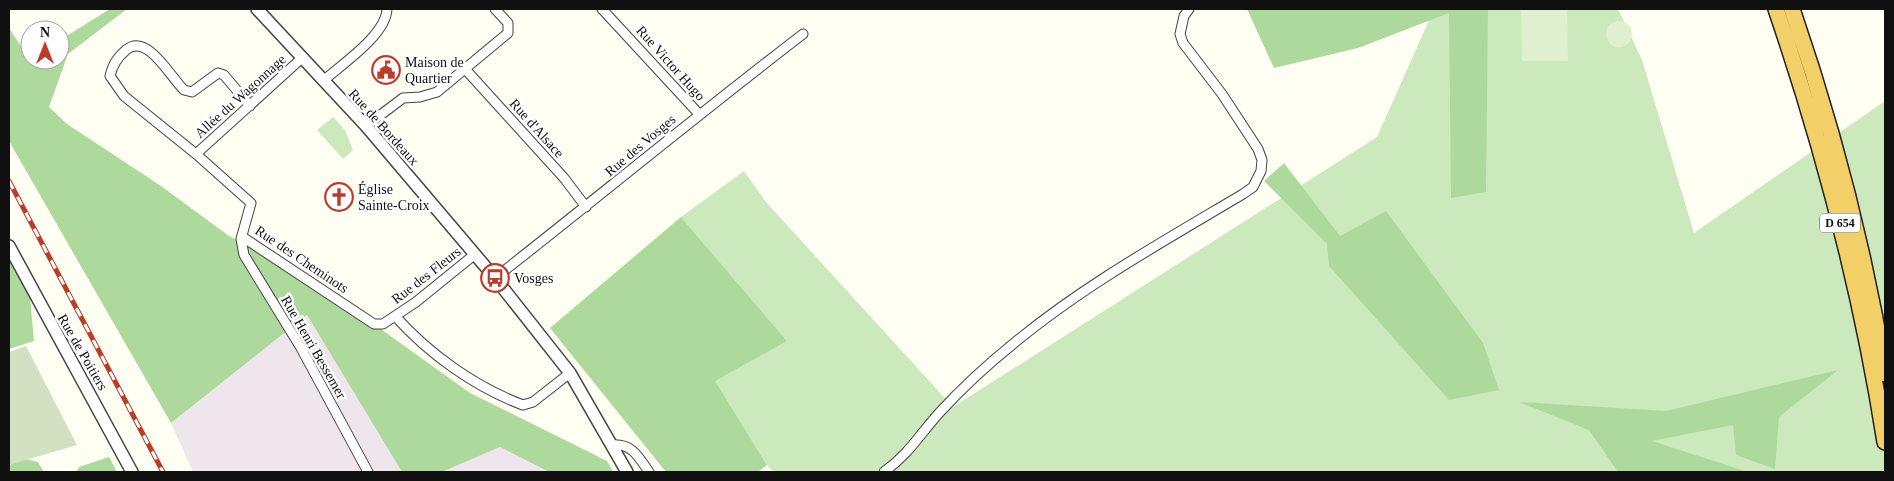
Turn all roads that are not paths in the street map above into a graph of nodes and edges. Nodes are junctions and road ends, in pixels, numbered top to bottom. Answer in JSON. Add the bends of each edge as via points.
{"nodes":[{"id":1,"x":257,"y":9,"type":"edge"},
{"id":2,"x":387,"y":9,"type":"edge"},
{"id":3,"x":495,"y":9,"type":"edge"},
{"id":4,"x":602,"y":9,"type":"edge"},
{"id":5,"x":1189,"y":9,"type":"edge"},
{"id":6,"x":1776,"y":9,"type":"edge"},
{"id":7,"x":1792,"y":9,"type":"edge"},
{"id":8,"x":803,"y":34,"type":"dead end"},
{"id":9,"x":302,"y":58,"type":"junction"},
{"id":10,"x":466,"y":70,"type":"junction"},
{"id":11,"x":323,"y":81,"type":"junction"},
{"id":12,"x":250,"y":106,"type":"junction"},
{"id":13,"x":698,"y":114,"type":"junction"},
{"id":14,"x":366,"y":126,"type":"junction"},
{"id":15,"x":196,"y":154,"type":"junction"},
{"id":16,"x":586,"y":207,"type":"junction"},
{"id":17,"x":242,"y":235,"type":"junction"},
{"id":18,"x":9,"y":246,"type":"edge"},
{"id":19,"x":474,"y":255,"type":"junction"},
{"id":20,"x":494,"y":278,"type":"junction"},
{"id":21,"x":394,"y":316,"type":"junction"},
{"id":22,"x":570,"y":373,"type":"junction"},
{"id":23,"x":1885,"y":374,"type":"edge"},
{"id":24,"x":1885,"y":442,"type":"edge"},
{"id":25,"x":610,"y":445,"type":"junction"},
{"id":26,"x":132,"y":472,"type":"edge"},
{"id":27,"x":368,"y":472,"type":"edge"},
{"id":28,"x":627,"y":472,"type":"edge"},
{"id":29,"x":649,"y":472,"type":"edge"},
{"id":30,"x":884,"y":472,"type":"edge"}],
"edges":[{"from":1,"to":9,"type":"street","name":"Rue de Bordeaux"},
{"from":2,"to":11,"type":"street","via":[[385,22],[376,33]]},
{"from":3,"to":10,"type":"street","via":[[508,23],[508,33]]},
{"from":4,"to":13,"type":"street","name":"Rue Victor Hugo"},
{"from":5,"to":30,"type":"street","via":[[1180,34],[1254,140],[1262,160],[1258,180],[1243,194],[1096,283],[1013,343],[958,392],[914,446]]},
{"from":6,"to":24,"type":"highway","number":"D 654","via":[[1830,184],[1862,316]]},
{"from":7,"to":23,"type":"highway","number":"D 654","via":[[1854,211]]},
{"from":8,"to":13,"type":"street","name":"Rue des Vosges"},
{"from":9,"to":11,"type":"street","name":"Rue de Bordeaux"},
{"from":9,"to":12,"type":"street","name":"Allée du Wagonnage"},
{"from":10,"to":14,"type":"street","via":[[437,92],[402,98]]},
{"from":10,"to":16,"type":"street","name":"Rue d'Alsace","via":[[564,178]]},
{"from":11,"to":14,"type":"street","name":"Rue de Bordeaux"},
{"from":12,"to":15,"type":"street","name":"Allée du Wagonnage"},
{"from":12,"to":15,"type":"street","name":"Rue des Cheminots","via":[[224,75],[218,73],[192,92],[184,90],[151,51],[138,45],[121,55],[110,76],[124,96]]},
{"from":13,"to":16,"type":"street","name":"Rue des Vosges"},
{"from":14,"to":19,"type":"street","name":"Rue de Bordeaux"},
{"from":15,"to":17,"type":"street","name":"Rue des Cheminots","via":[[251,203]]},
{"from":16,"to":20,"type":"street","name":"Rue des Vosges"},
{"from":17,"to":21,"type":"street","name":"Rue des Cheminots","via":[[374,324],[383,324]]},
{"from":17,"to":27,"type":"street","name":"Rue Henri Bessemer","via":[[244,254],[302,348]]},
{"from":18,"to":26,"type":"street","name":"Rue de Poitiers"},
{"from":19,"to":20,"type":"street","name":"Rue de Bordeaux"},
{"from":19,"to":21,"type":"street","name":"Rue des Fleurs"},
{"from":20,"to":22,"type":"street","name":"Rue de Bordeaux"},
{"from":21,"to":22,"type":"street","via":[[477,384],[523,405],[533,402]]},
{"from":22,"to":25,"type":"street","name":"Rue de Bordeaux"},
{"from":25,"to":28,"type":"street","name":"Rue de Bordeaux"},
{"from":25,"to":29,"type":"street","via":[[621,444],[634,449]]}]}
